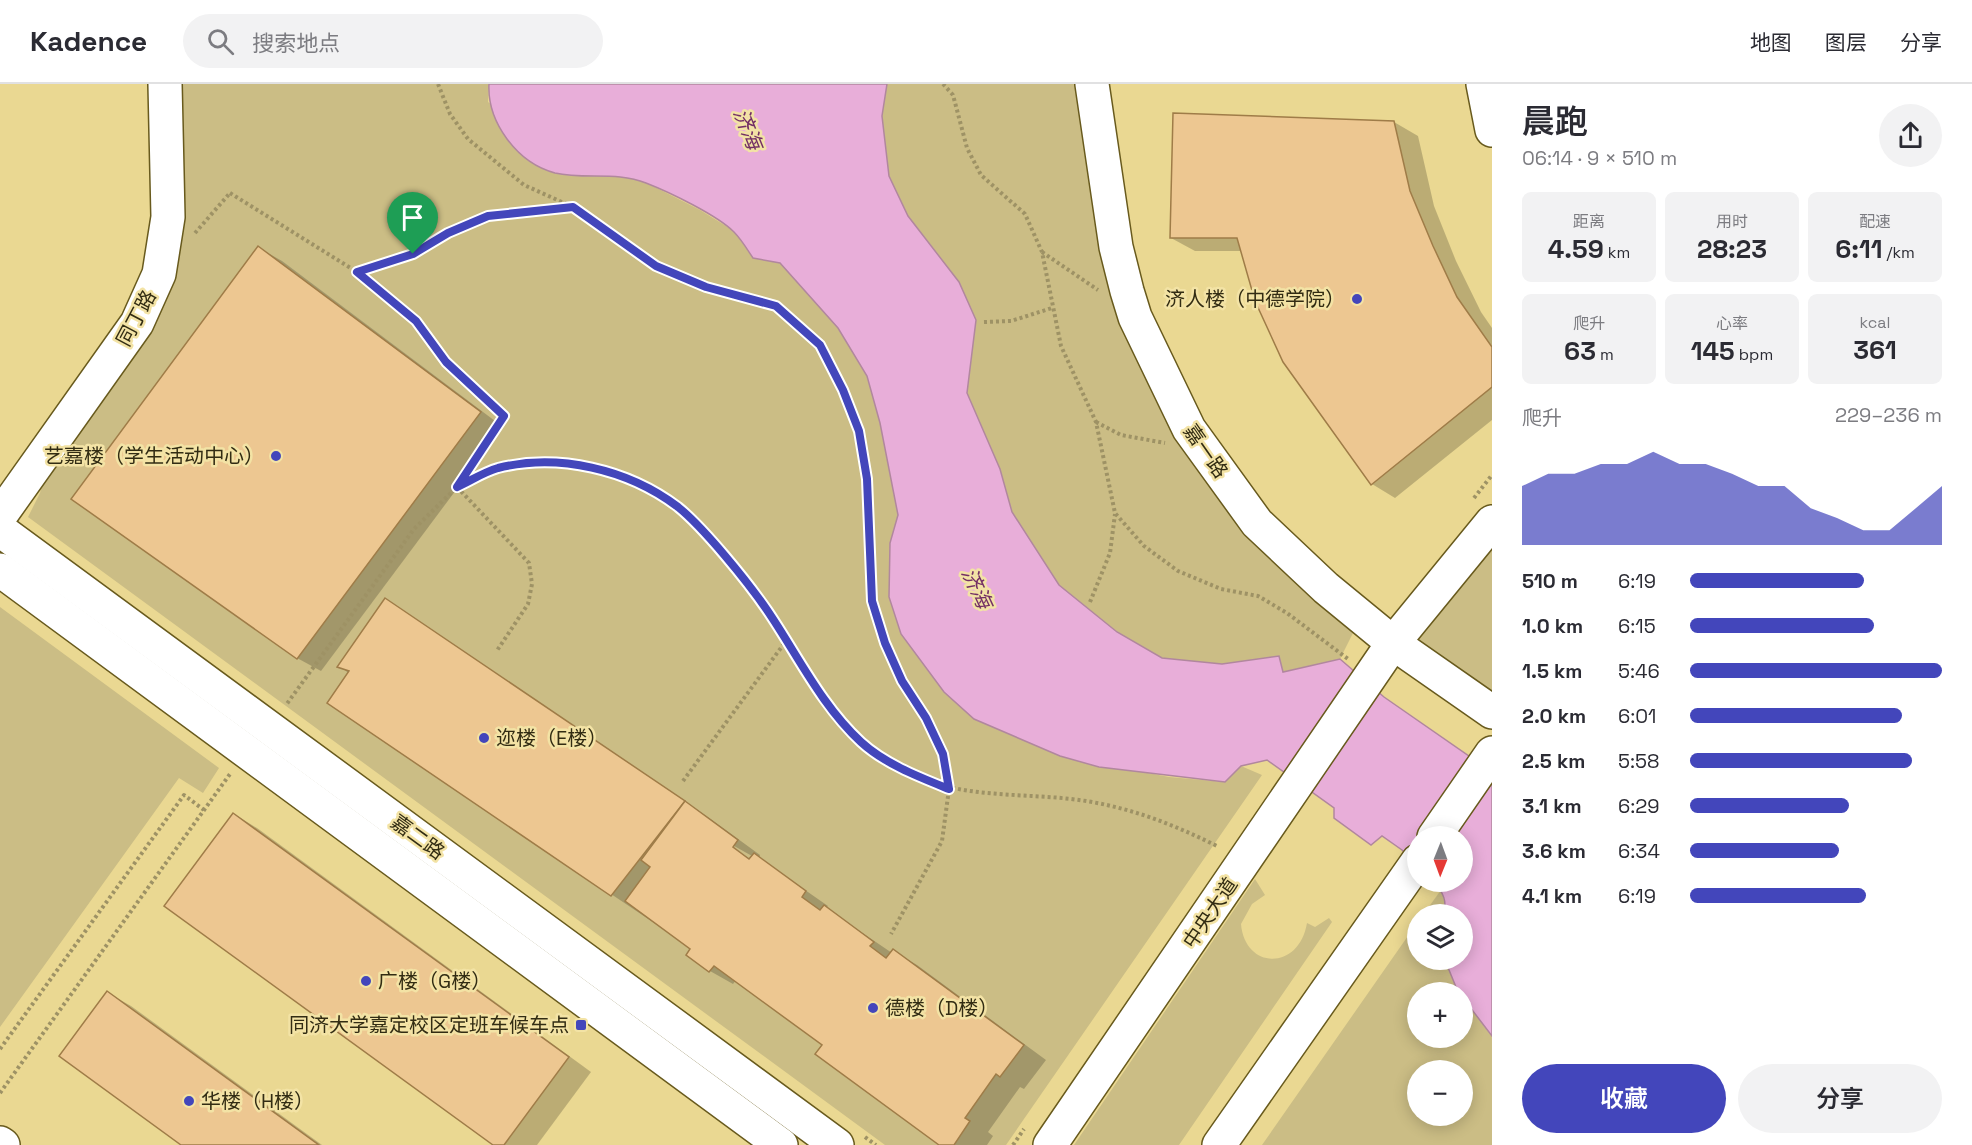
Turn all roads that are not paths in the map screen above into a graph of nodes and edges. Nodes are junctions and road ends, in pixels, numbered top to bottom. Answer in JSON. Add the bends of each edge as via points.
{"nodes":[{"id":1,"x":165,"y":84,"type":"edge"},
{"id":2,"x":1092,"y":84,"type":"edge"},
{"id":3,"x":1484,"y":84,"type":"edge"},
{"id":4,"x":1492,"y":130,"type":"edge"},
{"id":5,"x":0,"y":516,"type":"edge"},
{"id":6,"x":1492,"y":522,"type":"edge"},
{"id":7,"x":0,"y":530,"type":"edge"},
{"id":8,"x":0,"y":570,"type":"edge"},
{"id":9,"x":1393,"y":643,"type":"junction"},
{"id":10,"x":1492,"y":712,"type":"edge"},
{"id":11,"x":1489,"y":757,"type":"edge"},
{"id":12,"x":1442,"y":826,"type":"edge"},
{"id":13,"x":1407,"y":877,"type":"edge"},
{"id":14,"x":781,"y":1145,"type":"edge"},
{"id":15,"x":837,"y":1145,"type":"edge"},
{"id":16,"x":1050,"y":1145,"type":"edge"},
{"id":17,"x":1219,"y":1145,"type":"edge"}],
"edges":[{"from":1,"to":5,"type":"lane","name":"同丁路","via":[[168,217],[159,274],[137,323]]},
{"from":2,"to":9,"type":"lane","name":"嘉一路","via":[[1116,247],[1127,291],[1135,317],[1189,429],[1257,523],[1326,588]]},
{"from":3,"to":4,"type":"lane"},
{"from":6,"to":9,"type":"lane"},
{"from":7,"to":15,"type":"lane","name":"嘉二路"},
{"from":8,"to":14,"type":"lane","name":"嘉二路"},
{"from":9,"to":10,"type":"lane","name":"嘉一路"},
{"from":9,"to":16,"type":"lane","name":"中央大道","via":[[1358,670],[1297,786]]},
{"from":11,"to":12,"type":"lane"},
{"from":13,"to":17,"type":"lane"}]}
